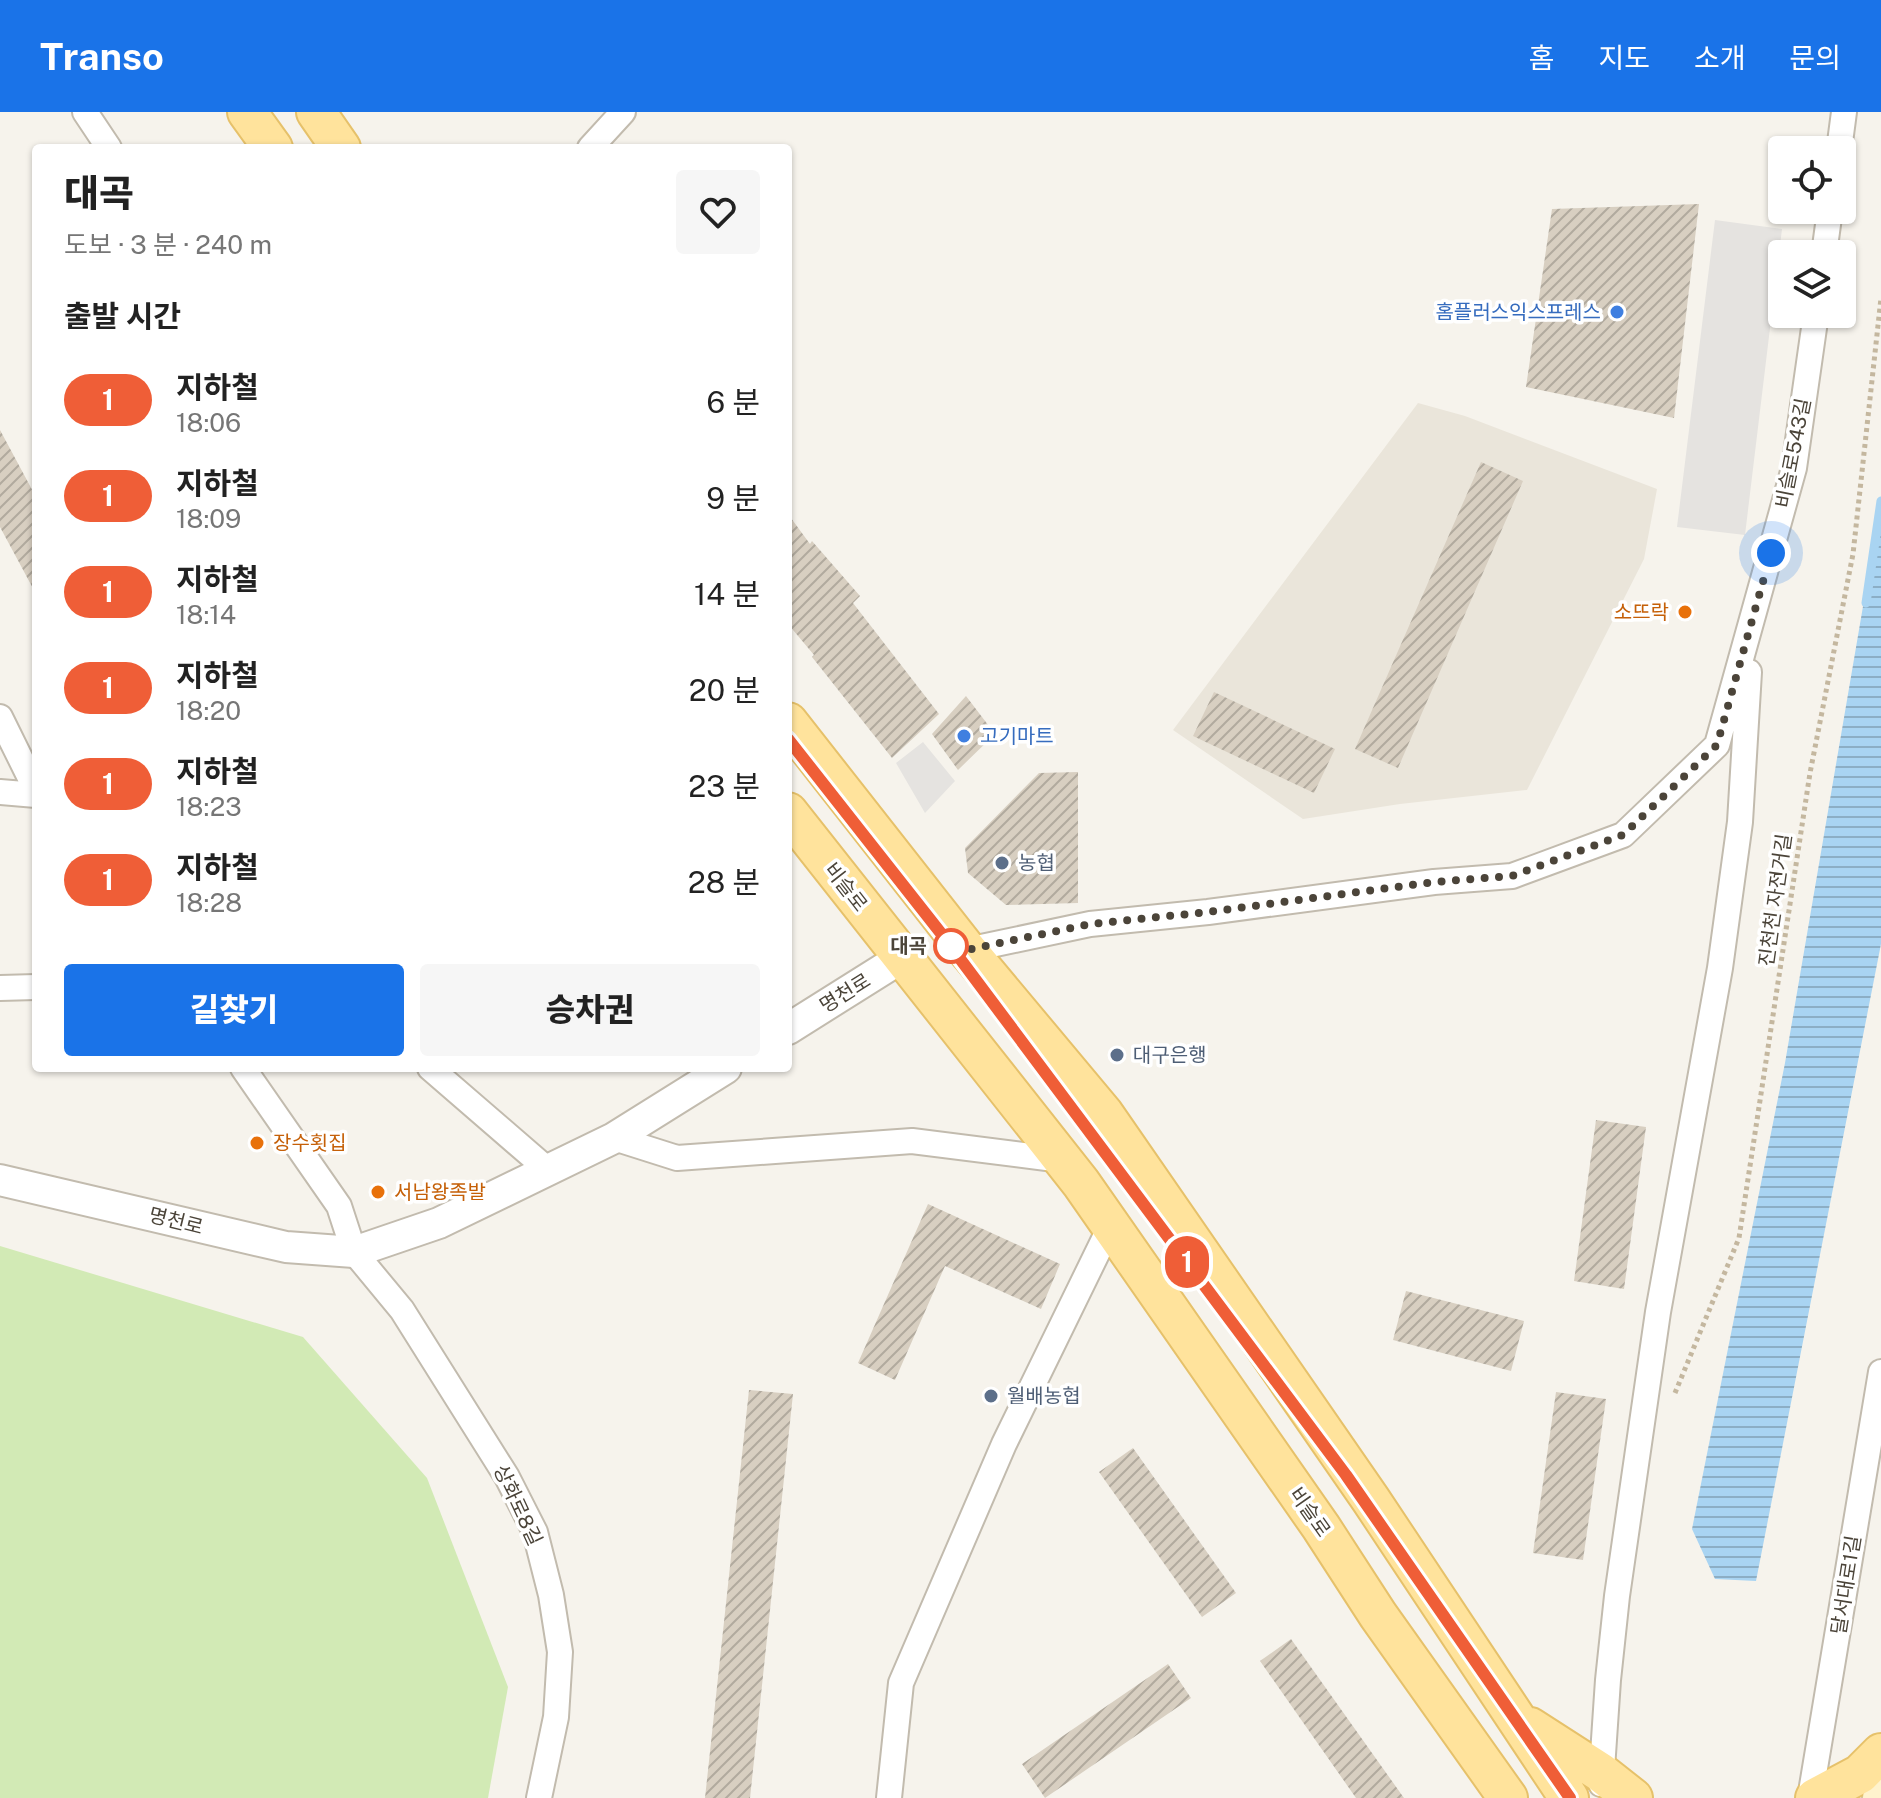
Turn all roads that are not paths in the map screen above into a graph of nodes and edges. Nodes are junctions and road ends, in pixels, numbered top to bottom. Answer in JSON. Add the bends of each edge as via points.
{"nodes":[{"id":1,"x":85,"y":112,"type":"edge"},
{"id":2,"x":247,"y":112,"type":"edge"},
{"id":3,"x":316,"y":112,"type":"edge"},
{"id":4,"x":623,"y":112,"type":"edge"},
{"id":5,"x":1844,"y":112,"type":"edge"},
{"id":6,"x":1841,"y":136,"type":"edge"},
{"id":7,"x":106,"y":144,"type":"edge"},
{"id":8,"x":270,"y":144,"type":"edge"},
{"id":9,"x":338,"y":144,"type":"edge"},
{"id":10,"x":594,"y":144,"type":"edge"},
{"id":11,"x":1814,"y":328,"type":"edge"},
{"id":12,"x":1755,"y":609,"type":"junction"},
{"id":13,"x":0,"y":717,"type":"edge"},
{"id":14,"x":792,"y":727,"type":"edge"},
{"id":15,"x":32,"y":784,"type":"edge"},
{"id":16,"x":0,"y":792,"type":"edge"},
{"id":17,"x":32,"y":792,"type":"edge"},
{"id":18,"x":792,"y":817,"type":"edge"},
{"id":19,"x":967,"y":950,"type":"junction"},
{"id":20,"x":901,"y":958,"type":"junction"},
{"id":21,"x":32,"y":987,"type":"edge"},
{"id":22,"x":0,"y":988,"type":"edge"},
{"id":23,"x":792,"y":1026,"type":"edge"},
{"id":24,"x":246,"y":1072,"type":"edge"},
{"id":25,"x":435,"y":1072,"type":"edge"},
{"id":26,"x":720,"y":1072,"type":"edge"},
{"id":27,"x":614,"y":1138,"type":"junction"},
{"id":28,"x":1062,"y":1160,"type":"junction"},
{"id":29,"x":548,"y":1170,"type":"junction"},
{"id":30,"x":0,"y":1180,"type":"edge"},
{"id":31,"x":1110,"y":1227,"type":"junction"},
{"id":32,"x":354,"y":1252,"type":"junction"},
{"id":33,"x":1881,"y":1372,"type":"edge"},
{"id":34,"x":1513,"y":1716,"type":"junction"},
{"id":35,"x":1881,"y":1753,"type":"edge"},
{"id":36,"x":1601,"y":1785,"type":"edge"},
{"id":37,"x":539,"y":1798,"type":"edge"},
{"id":38,"x":889,"y":1798,"type":"edge"},
{"id":39,"x":1508,"y":1798,"type":"edge"},
{"id":40,"x":1569,"y":1798,"type":"edge"},
{"id":41,"x":1633,"y":1798,"type":"edge"},
{"id":42,"x":1813,"y":1798,"type":"edge"}],
"edges":[{"from":1,"to":7,"type":"street"},
{"from":2,"to":8,"type":"main road"},
{"from":3,"to":9,"type":"main road"},
{"from":4,"to":10,"type":"street"},
{"from":5,"to":6,"type":"street"},
{"from":11,"to":12,"type":"street","name":"비슬로543길","via":[[1794,468]]},
{"from":12,"to":19,"type":"street","name":"비슬로543길","via":[[1717,745],[1623,835],[1512,876],[1090,924]]},
{"from":12,"to":36,"type":"street","via":[[1740,822],[1720,968],[1658,1312],[1617,1596]]},
{"from":13,"to":15,"type":"street"},
{"from":14,"to":19,"type":"main road"},
{"from":16,"to":17,"type":"street"},
{"from":18,"to":20,"type":"main road","name":"비슬로"},
{"from":19,"to":34,"type":"main road","via":[[1104,1114]]},
{"from":20,"to":23,"type":"street","name":"명천로"},
{"from":20,"to":28,"type":"main road","name":"비슬로"},
{"from":21,"to":22,"type":"street"},
{"from":24,"to":32,"type":"street","via":[[339,1206]]},
{"from":25,"to":29,"type":"street"},
{"from":26,"to":27,"type":"street","name":"명천로"},
{"from":27,"to":28,"type":"street","via":[[677,1158],[912,1141]]},
{"from":27,"to":29,"type":"street","name":"명천로"},
{"from":28,"to":31,"type":"main road","name":"비슬로"},
{"from":29,"to":32,"type":"street","name":"명천로","via":[[439,1223]]},
{"from":30,"to":32,"type":"street","name":"명천로","via":[[286,1247]]},
{"from":31,"to":38,"type":"street","via":[[1004,1444],[901,1683]]},
{"from":31,"to":39,"type":"main road","name":"비슬로"},
{"from":32,"to":37,"type":"street","name":"상화로8길","via":[[402,1310],[507,1477],[535,1532],[560,1652],[556,1717]]},
{"from":33,"to":42,"type":"street","name":"달서대로1길"},
{"from":34,"to":36,"type":"main road"},
{"from":34,"to":40,"type":"main road"},
{"from":35,"to":42,"type":"main road","via":[[1860,1774]]},
{"from":36,"to":41,"type":"main road"}]}
